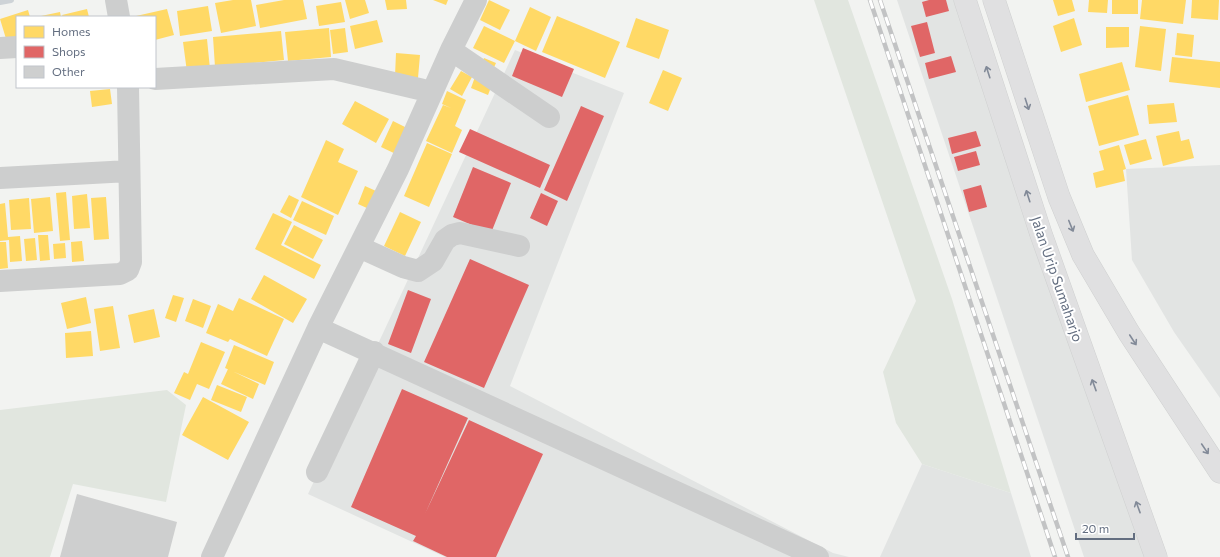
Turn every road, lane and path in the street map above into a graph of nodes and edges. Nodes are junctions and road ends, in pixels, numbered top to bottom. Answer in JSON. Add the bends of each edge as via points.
{"nodes":[{"id":1,"x":116,"y":0,"type":"edge"},
{"id":2,"x":476,"y":0,"type":"edge"},
{"id":3,"x":964,"y":0,"type":"edge"},
{"id":4,"x":994,"y":0,"type":"edge"},
{"id":5,"x":119,"y":16,"type":"edge"},
{"id":6,"x":16,"y":47,"type":"edge"},
{"id":7,"x":0,"y":48,"type":"edge"},
{"id":8,"x":451,"y":50,"type":"junction"},
{"id":9,"x":156,"y":79,"type":"edge"},
{"id":10,"x":128,"y":88,"type":"edge"},
{"id":11,"x":432,"y":92,"type":"junction"},
{"id":12,"x":549,"y":117,"type":"dead end"},
{"id":13,"x":129,"y":171,"type":"junction"},
{"id":14,"x":0,"y":178,"type":"edge"},
{"id":15,"x":519,"y":246,"type":"dead end"},
{"id":16,"x":359,"y":247,"type":"junction"},
{"id":17,"x":0,"y":280,"type":"edge"},
{"id":18,"x":318,"y":328,"type":"junction"},
{"id":19,"x":374,"y":352,"type":"junction"},
{"id":20,"x":317,"y":472,"type":"dead end"},
{"id":21,"x":1220,"y":472,"type":"edge"},
{"id":22,"x":212,"y":557,"type":"edge"},
{"id":23,"x":818,"y":557,"type":"edge"},
{"id":24,"x":1156,"y":557,"type":"edge"}],
"edges":[{"from":1,"to":5,"type":"street"},
{"from":2,"to":8,"type":"street"},
{"from":24,"to":3,"type":"highway","name":"Jalan Urip Sumaharjo","one_way":true,"via":[[1041,234]]},
{"from":4,"to":21,"type":"highway","name":"Jalan Urip Sumaharjo","one_way":true,"via":[[1056,190],[1083,256],[1129,333]]},
{"from":6,"to":7,"type":"street"},
{"from":8,"to":11,"type":"street"},
{"from":8,"to":12,"type":"street"},
{"from":9,"to":11,"type":"street","via":[[334,69]]},
{"from":10,"to":13,"type":"street"},
{"from":11,"to":16,"type":"street","via":[[398,169]]},
{"from":13,"to":14,"type":"street"},
{"from":13,"to":17,"type":"street","via":[[131,262],[128,270],[120,274]]},
{"from":15,"to":16,"type":"street","via":[[460,232],[445,240],[433,261],[418,271]]},
{"from":16,"to":18,"type":"street"},
{"from":18,"to":19,"type":"street"},
{"from":18,"to":22,"type":"street"},
{"from":19,"to":20,"type":"street"},
{"from":19,"to":23,"type":"street"}]}
